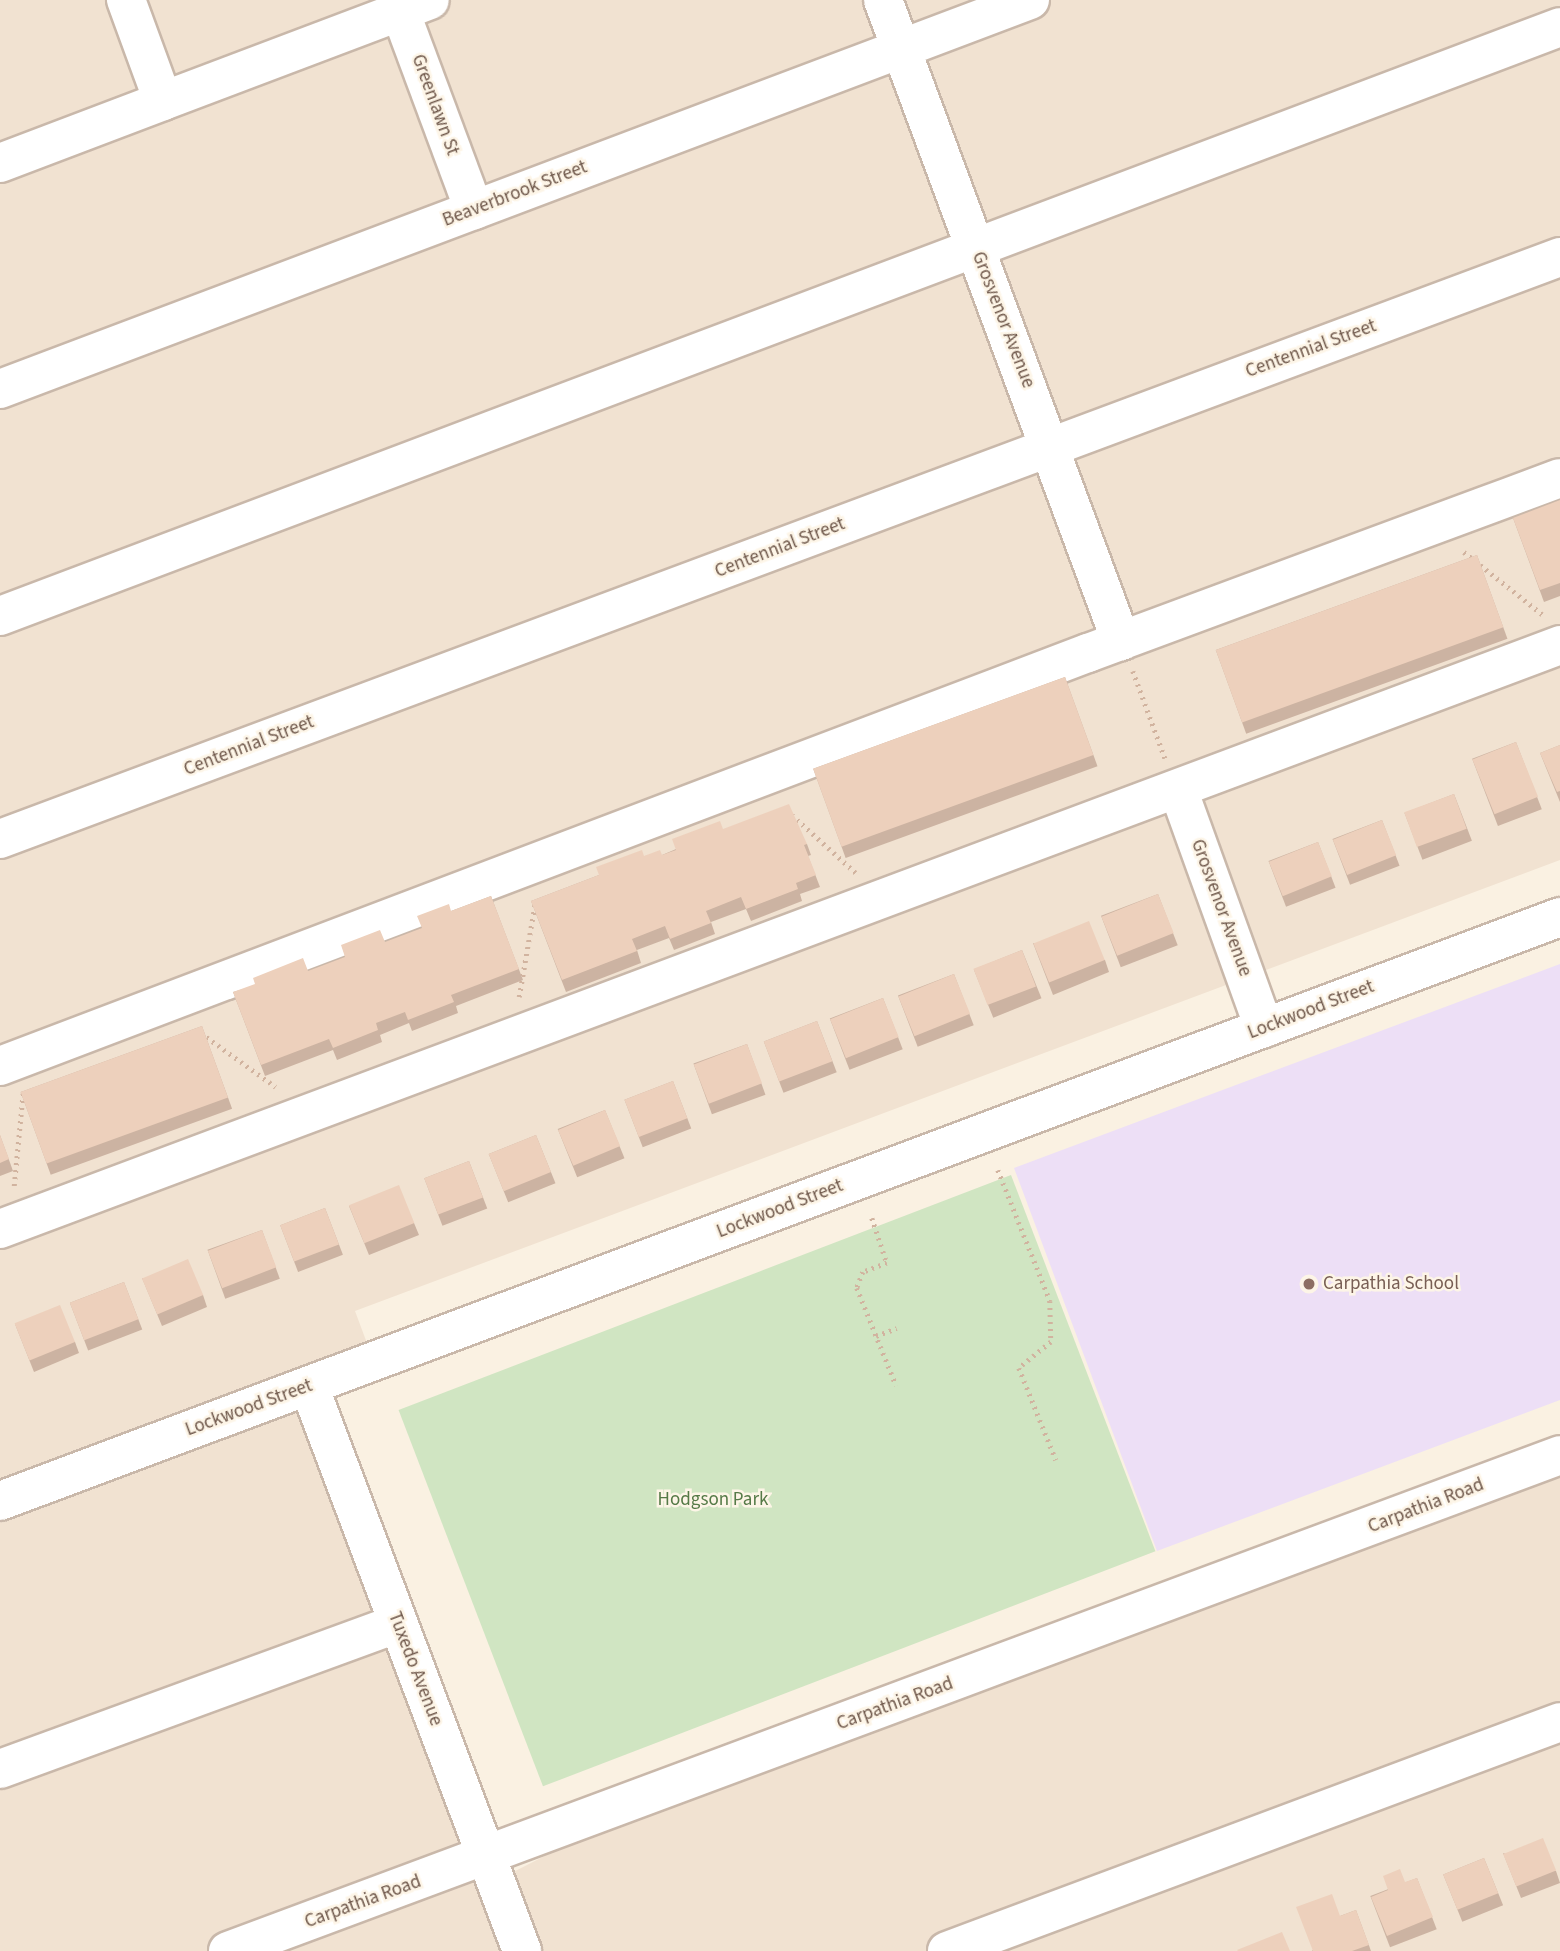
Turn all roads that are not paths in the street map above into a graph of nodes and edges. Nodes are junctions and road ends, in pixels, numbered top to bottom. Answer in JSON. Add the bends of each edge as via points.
{"nodes":[{"id":1,"x":125,"y":0,"type":"edge"},
{"id":2,"x":883,"y":0,"type":"edge"},
{"id":3,"x":1030,"y":0,"type":"edge"},
{"id":4,"x":409,"y":4,"type":"edge"},
{"id":5,"x":1560,"y":27,"type":"edge"},
{"id":6,"x":901,"y":49,"type":"junction"},
{"id":7,"x":163,"y":100,"type":"junction"},
{"id":8,"x":0,"y":163,"type":"edge"},
{"id":9,"x":474,"y":210,"type":"junction"},
{"id":10,"x":976,"y":247,"type":"junction"},
{"id":11,"x":1560,"y":257,"type":"edge"},
{"id":12,"x":0,"y":389,"type":"edge"},
{"id":13,"x":1050,"y":446,"type":"junction"},
{"id":14,"x":1560,"y":478,"type":"edge"},
{"id":15,"x":0,"y":616,"type":"edge"},
{"id":16,"x":1552,"y":630,"type":"edge"},
{"id":17,"x":1121,"y":641,"type":"junction"},
{"id":18,"x":1178,"y":789,"type":"junction"},
{"id":19,"x":0,"y":839,"type":"edge"},
{"id":20,"x":1560,"y":917,"type":"edge"},
{"id":21,"x":1264,"y":1028,"type":"junction"},
{"id":22,"x":12,"y":1074,"type":"edge"},
{"id":23,"x":6,"y":1214,"type":"edge"},
{"id":24,"x":309,"y":1386,"type":"junction"},
{"id":25,"x":1560,"y":1455,"type":"edge"},
{"id":26,"x":0,"y":1501,"type":"edge"},
{"id":27,"x":398,"y":1623,"type":"junction"},
{"id":28,"x":1560,"y":1722,"type":"edge"},
{"id":29,"x":0,"y":1769,"type":"edge"},
{"id":30,"x":485,"y":1857,"type":"junction"},
{"id":31,"x":228,"y":1951,"type":"edge"},
{"id":32,"x":522,"y":1951,"type":"edge"},
{"id":33,"x":947,"y":1951,"type":"edge"}],
"edges":[{"from":1,"to":7,"type":"street"},
{"from":2,"to":6,"type":"street","name":"Grosvenor Avenue"},
{"from":3,"to":6,"type":"street","name":"Beaverbrook Street"},
{"from":4,"to":7,"type":"street"},
{"from":4,"to":9,"type":"street","name":"Greenlawn St"},
{"from":5,"to":10,"type":"street"},
{"from":6,"to":9,"type":"street","name":"Beaverbrook Street"},
{"from":6,"to":10,"type":"street","name":"Grosvenor Avenue"},
{"from":7,"to":8,"type":"street"},
{"from":9,"to":12,"type":"street","name":"Beaverbrook Street"},
{"from":10,"to":13,"type":"street","name":"Grosvenor Avenue"},
{"from":10,"to":15,"type":"street"},
{"from":11,"to":13,"type":"street","name":"Centennial Street"},
{"from":13,"to":17,"type":"street","name":"Grosvenor Avenue"},
{"from":13,"to":19,"type":"street","name":"Centennial Street"},
{"from":14,"to":17,"type":"street"},
{"from":16,"to":18,"type":"street"},
{"from":17,"to":22,"type":"street"},
{"from":18,"to":21,"type":"street","name":"Grosvenor Avenue"},
{"from":18,"to":23,"type":"street"},
{"from":20,"to":21,"type":"street","name":"Lockwood Street"},
{"from":21,"to":24,"type":"street","name":"Lockwood Street"},
{"from":24,"to":26,"type":"street","name":"Lockwood Street"},
{"from":24,"to":27,"type":"street","name":"Tuxedo Avenue"},
{"from":25,"to":30,"type":"street","name":"Carpathia Road"},
{"from":27,"to":29,"type":"street"},
{"from":27,"to":30,"type":"street","name":"Tuxedo Avenue"},
{"from":28,"to":33,"type":"street"},
{"from":30,"to":31,"type":"street","name":"Carpathia Road"},
{"from":30,"to":32,"type":"street","name":"Tuxedo Avenue"}]}
